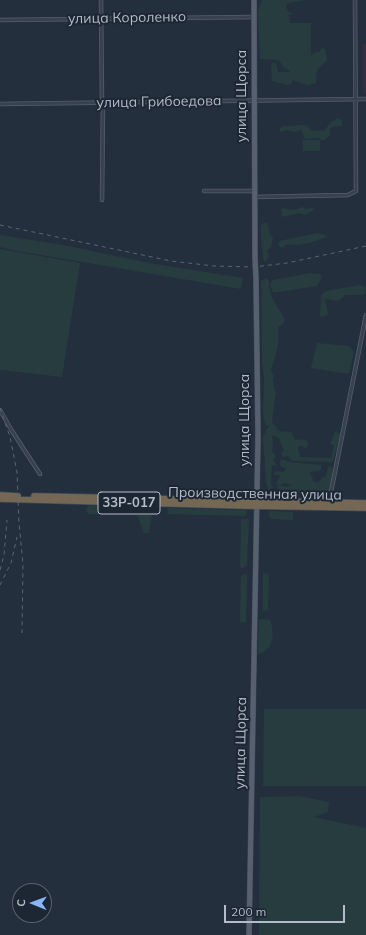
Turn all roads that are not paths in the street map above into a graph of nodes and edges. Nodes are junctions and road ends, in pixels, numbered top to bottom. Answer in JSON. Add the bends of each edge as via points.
{"nodes":[{"id":1,"x":101,"y":0,"type":"edge"},
{"id":2,"x":254,"y":0,"type":"edge"},
{"id":3,"x":355,"y":0,"type":"edge"},
{"id":4,"x":254,"y":17,"type":"junction"},
{"id":5,"x":101,"y":18,"type":"junction"},
{"id":6,"x":0,"y":20,"type":"edge"},
{"id":7,"x":355,"y":100,"type":"junction"},
{"id":8,"x":366,"y":100,"type":"edge"},
{"id":9,"x":254,"y":101,"type":"junction"},
{"id":10,"x":102,"y":102,"type":"junction"},
{"id":11,"x":0,"y":104,"type":"edge"},
{"id":12,"x":204,"y":191,"type":"dead end"},
{"id":13,"x":255,"y":191,"type":"junction"},
{"id":14,"x":255,"y":197,"type":"junction"},
{"id":15,"x":102,"y":200,"type":"dead end"},
{"id":16,"x":366,"y":315,"type":"edge"},
{"id":17,"x":0,"y":410,"type":"edge"},
{"id":18,"x":40,"y":474,"type":"dead end"},
{"id":19,"x":0,"y":495,"type":"edge"},
{"id":20,"x":0,"y":499,"type":"edge"},
{"id":21,"x":329,"y":502,"type":"junction"},
{"id":22,"x":257,"y":503,"type":"junction"},
{"id":23,"x":366,"y":503,"type":"edge"},
{"id":24,"x":366,"y":508,"type":"edge"},
{"id":25,"x":249,"y":935,"type":"edge"}],
"edges":[{"from":1,"to":5,"type":"street"},
{"from":2,"to":4,"type":"main road","name":"улица Щорса"},
{"from":3,"to":7,"type":"street"},
{"from":4,"to":5,"type":"street","name":"улица Короленко"},
{"from":4,"to":9,"type":"main road","name":"улица Щорса"},
{"from":5,"to":6,"type":"street","name":"улица Короленко"},
{"from":5,"to":10,"type":"street"},
{"from":7,"to":8,"type":"street","name":"улица Грибоедова"},
{"from":7,"to":9,"type":"street","name":"улица Грибоедова"},
{"from":7,"to":14,"type":"street","via":[[356,191],[348,195]]},
{"from":9,"to":10,"type":"street","name":"улица Грибоедова"},
{"from":9,"to":13,"type":"main road","name":"улица Щорса"},
{"from":10,"to":11,"type":"street","name":"улица Грибоедова"},
{"from":10,"to":15,"type":"street"},
{"from":12,"to":13,"type":"street"},
{"from":13,"to":14,"type":"main road","name":"улица Щорса"},
{"from":14,"to":22,"type":"main road","name":"улица Щорса","bridge":true},
{"from":16,"to":21,"type":"street"},
{"from":17,"to":18,"type":"street"},
{"from":19,"to":22,"type":"highway","name":"Производственная улица","number":"33Р-017"},
{"from":20,"to":22,"type":"highway","name":"Производственная улица","number":"33Р-017"},
{"from":21,"to":22,"type":"highway","name":"Производственная улица","number":"33Р-017"},
{"from":21,"to":23,"type":"highway","name":"Производственная улица","number":"33Р-017"},
{"from":22,"to":24,"type":"highway","name":"Производственная улица","number":"33Р-017"},
{"from":22,"to":25,"type":"main road","name":"улица Щорса"}]}
